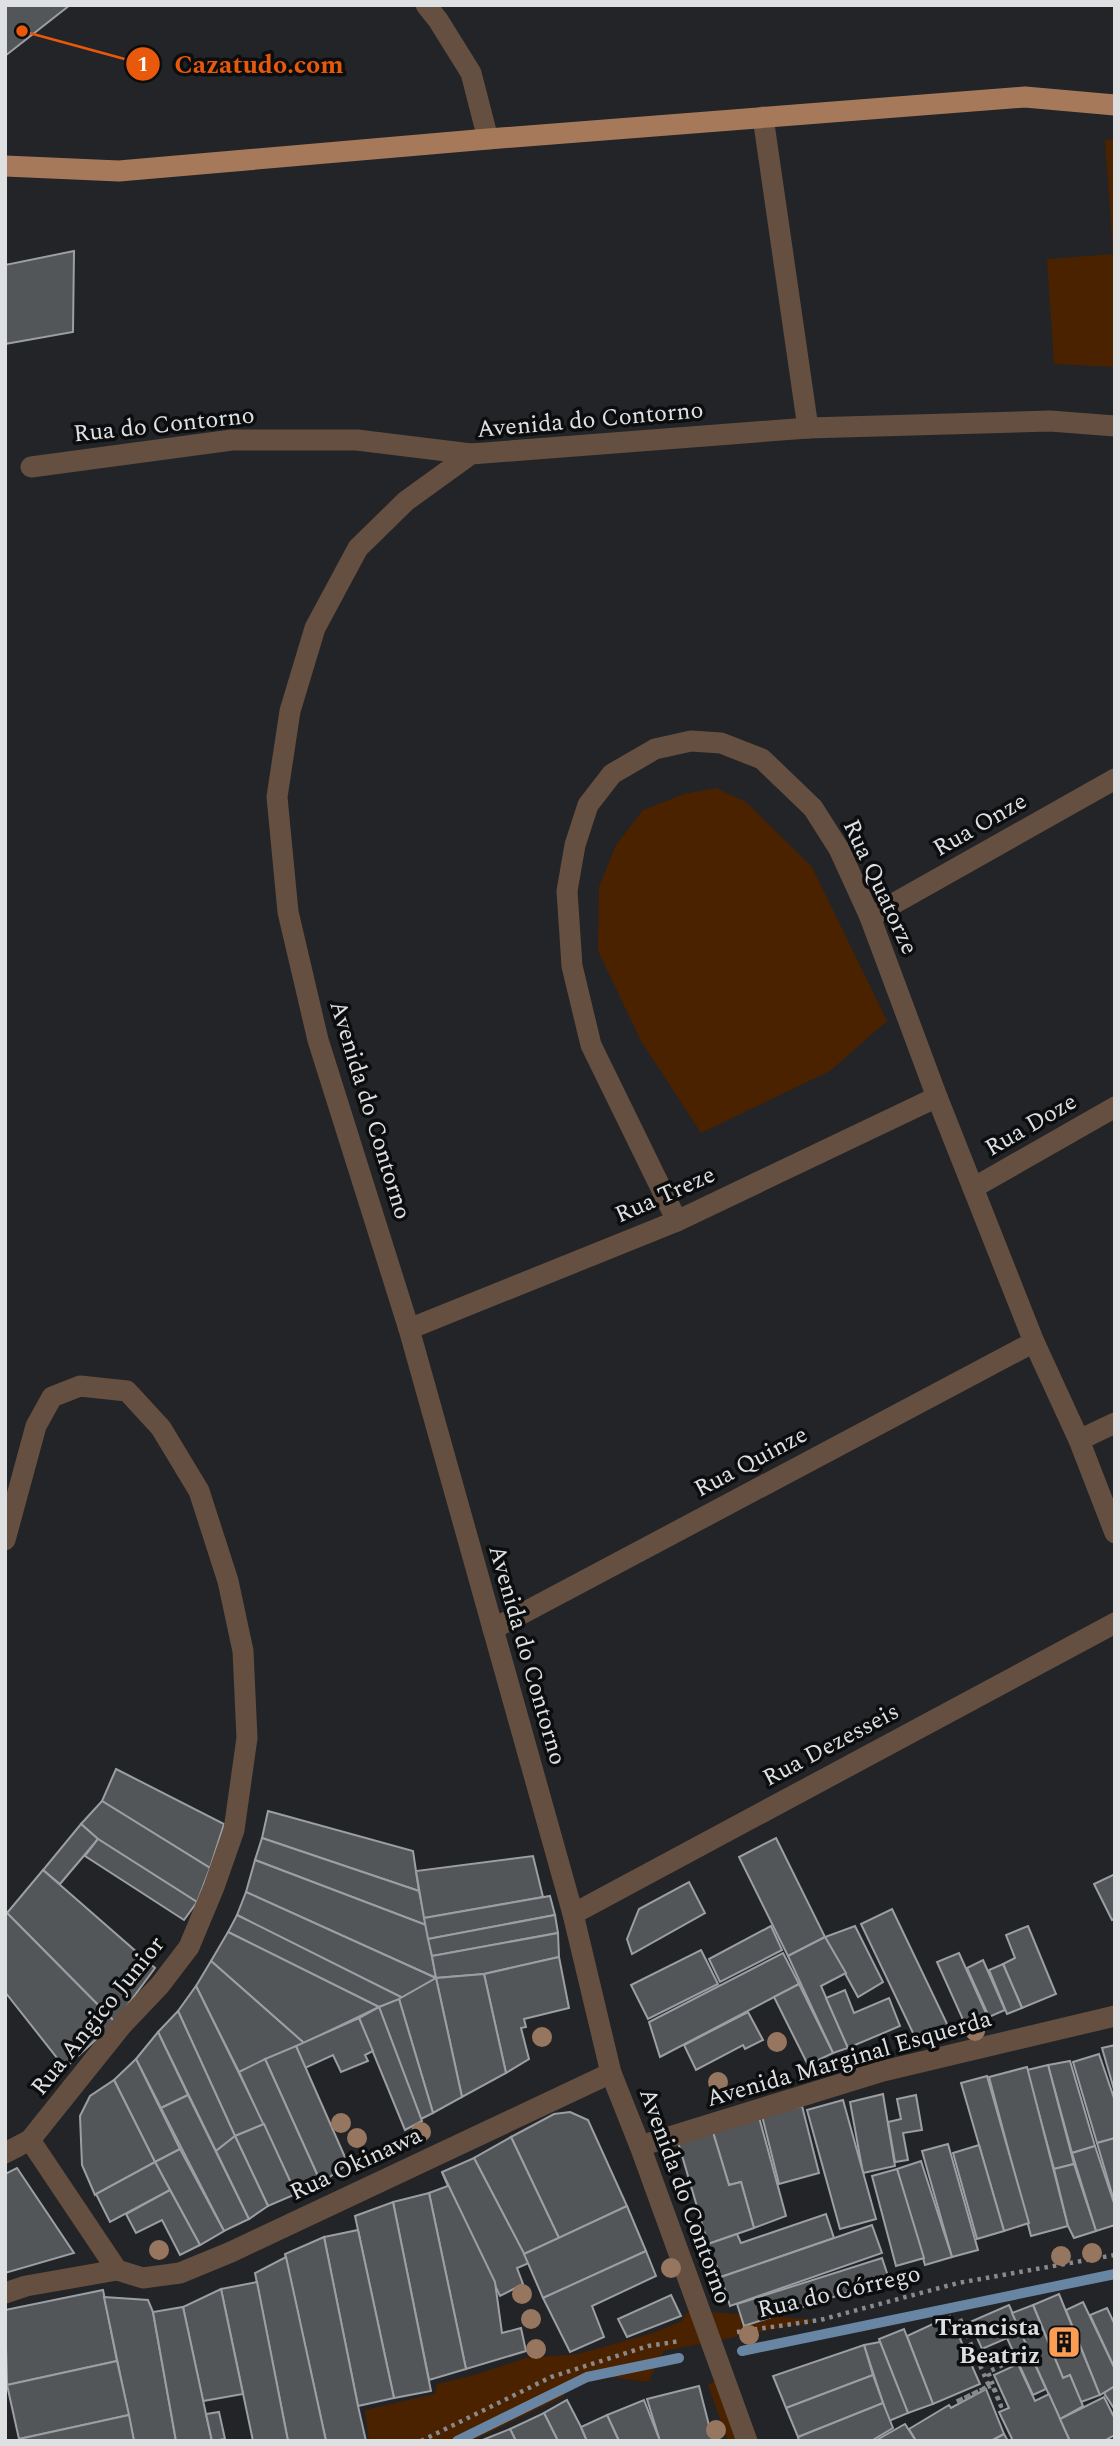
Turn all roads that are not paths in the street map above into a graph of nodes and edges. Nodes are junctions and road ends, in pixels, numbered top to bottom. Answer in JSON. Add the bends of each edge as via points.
{"nodes":[{"id":1,"x":426,"y":5,"type":"edge"},
{"id":2,"x":1115,"y":104,"type":"edge"},
{"id":3,"x":762,"y":117,"type":"junction"},
{"id":4,"x":488,"y":139,"type":"junction"},
{"id":5,"x":5,"y":166,"type":"edge"},
{"id":6,"x":1115,"y":426,"type":"edge"},
{"id":7,"x":808,"y":428,"type":"junction"},
{"id":8,"x":471,"y":454,"type":"junction"},
{"id":9,"x":31,"y":467,"type":"dead end"},
{"id":10,"x":1115,"y":779,"type":"edge"},
{"id":11,"x":870,"y":917,"type":"junction"},
{"id":12,"x":937,"y":1097,"type":"junction"},
{"id":13,"x":1115,"y":1108,"type":"edge"},
{"id":14,"x":973,"y":1188,"type":"junction"},
{"id":15,"x":677,"y":1221,"type":"junction"},
{"id":16,"x":409,"y":1329,"type":"junction"},
{"id":17,"x":1034,"y":1342,"type":"junction"},
{"id":18,"x":1115,"y":1423,"type":"edge"},
{"id":19,"x":1079,"y":1440,"type":"junction"},
{"id":20,"x":1115,"y":1533,"type":"edge"},
{"id":21,"x":5,"y":1540,"type":"edge"},
{"id":22,"x":1115,"y":1623,"type":"edge"},
{"id":23,"x":493,"y":1629,"type":"junction"},
{"id":24,"x":573,"y":1914,"type":"junction"},
{"id":25,"x":1115,"y":2016,"type":"edge"},
{"id":26,"x":611,"y":2073,"type":"junction"},
{"id":27,"x":30,"y":2140,"type":"junction"},
{"id":28,"x":640,"y":2146,"type":"junction"},
{"id":29,"x":5,"y":2153,"type":"edge"},
{"id":30,"x":117,"y":2270,"type":"junction"},
{"id":31,"x":5,"y":2292,"type":"edge"},
{"id":32,"x":747,"y":2441,"type":"edge"}],
"edges":[{"from":1,"to":4,"type":"street","via":[[471,73]]},
{"from":2,"to":3,"type":"main road","via":[[1025,97]]},
{"from":3,"to":4,"type":"main road"},
{"from":3,"to":7,"type":"street"},
{"from":4,"to":5,"type":"main road","via":[[119,171]]},
{"from":6,"to":7,"type":"street","name":"Avenida do Contorno","via":[[1050,421]]},
{"from":7,"to":8,"type":"street","name":"Avenida do Contorno"},
{"from":8,"to":9,"type":"street","name":"Rua do Contorno","via":[[357,440],[232,440]]},
{"from":8,"to":16,"type":"street","name":"Avenida do Contorno","via":[[405,501],[358,548],[315,628],[290,711],[278,797],[288,912],[318,1040]]},
{"from":10,"to":11,"type":"street","name":"Rua Onze"},
{"from":11,"to":12,"type":"street","name":"Rua Quatorze"},
{"from":11,"to":15,"type":"street","name":"Rua Quatorze","via":[[839,849],[813,808],[762,759],[721,743],[691,741],[655,749],[612,774],[588,804],[567,891],[572,966],[591,1045]]},
{"from":12,"to":14,"type":"street","name":"Rua Quatorze"},
{"from":12,"to":15,"type":"street","name":"Rua Treze"},
{"from":13,"to":14,"type":"street","name":"Rua Doze"},
{"from":14,"to":17,"type":"street","name":"Rua Quatorze"},
{"from":15,"to":16,"type":"street","name":"Rua Treze"},
{"from":16,"to":23,"type":"street","name":"Avenida do Contorno"},
{"from":17,"to":19,"type":"street","name":"Rua Quatorze"},
{"from":17,"to":23,"type":"street","name":"Rua Quinze"},
{"from":18,"to":19,"type":"street"},
{"from":19,"to":20,"type":"street","name":"Rua Quatorze"},
{"from":21,"to":27,"type":"street","name":"Rua Angico Junior","via":[[36,1426],[52,1397],[80,1386],[127,1391],[161,1428],[199,1491],[228,1581],[243,1651],[247,1738],[234,1830],[189,1947]]},
{"from":22,"to":24,"type":"street","name":"Rua Dezesseis"},
{"from":23,"to":24,"type":"street","name":"Avenida do Contorno"},
{"from":24,"to":26,"type":"street","name":"Avenida do Contorno"},
{"from":25,"to":28,"type":"street","name":"Avenida Marginal Esquerda","via":[[883,2071]]},
{"from":26,"to":28,"type":"street","name":"Avenida do Contorno"},
{"from":26,"to":30,"type":"street","name":"Rua Okinawa","via":[[180,2273],[143,2278]]},
{"from":27,"to":29,"type":"street","name":"Rua Angico Junior"},
{"from":27,"to":30,"type":"street"},
{"from":28,"to":32,"type":"street","name":"Avenida do Contorno"},
{"from":30,"to":31,"type":"street"}]}
